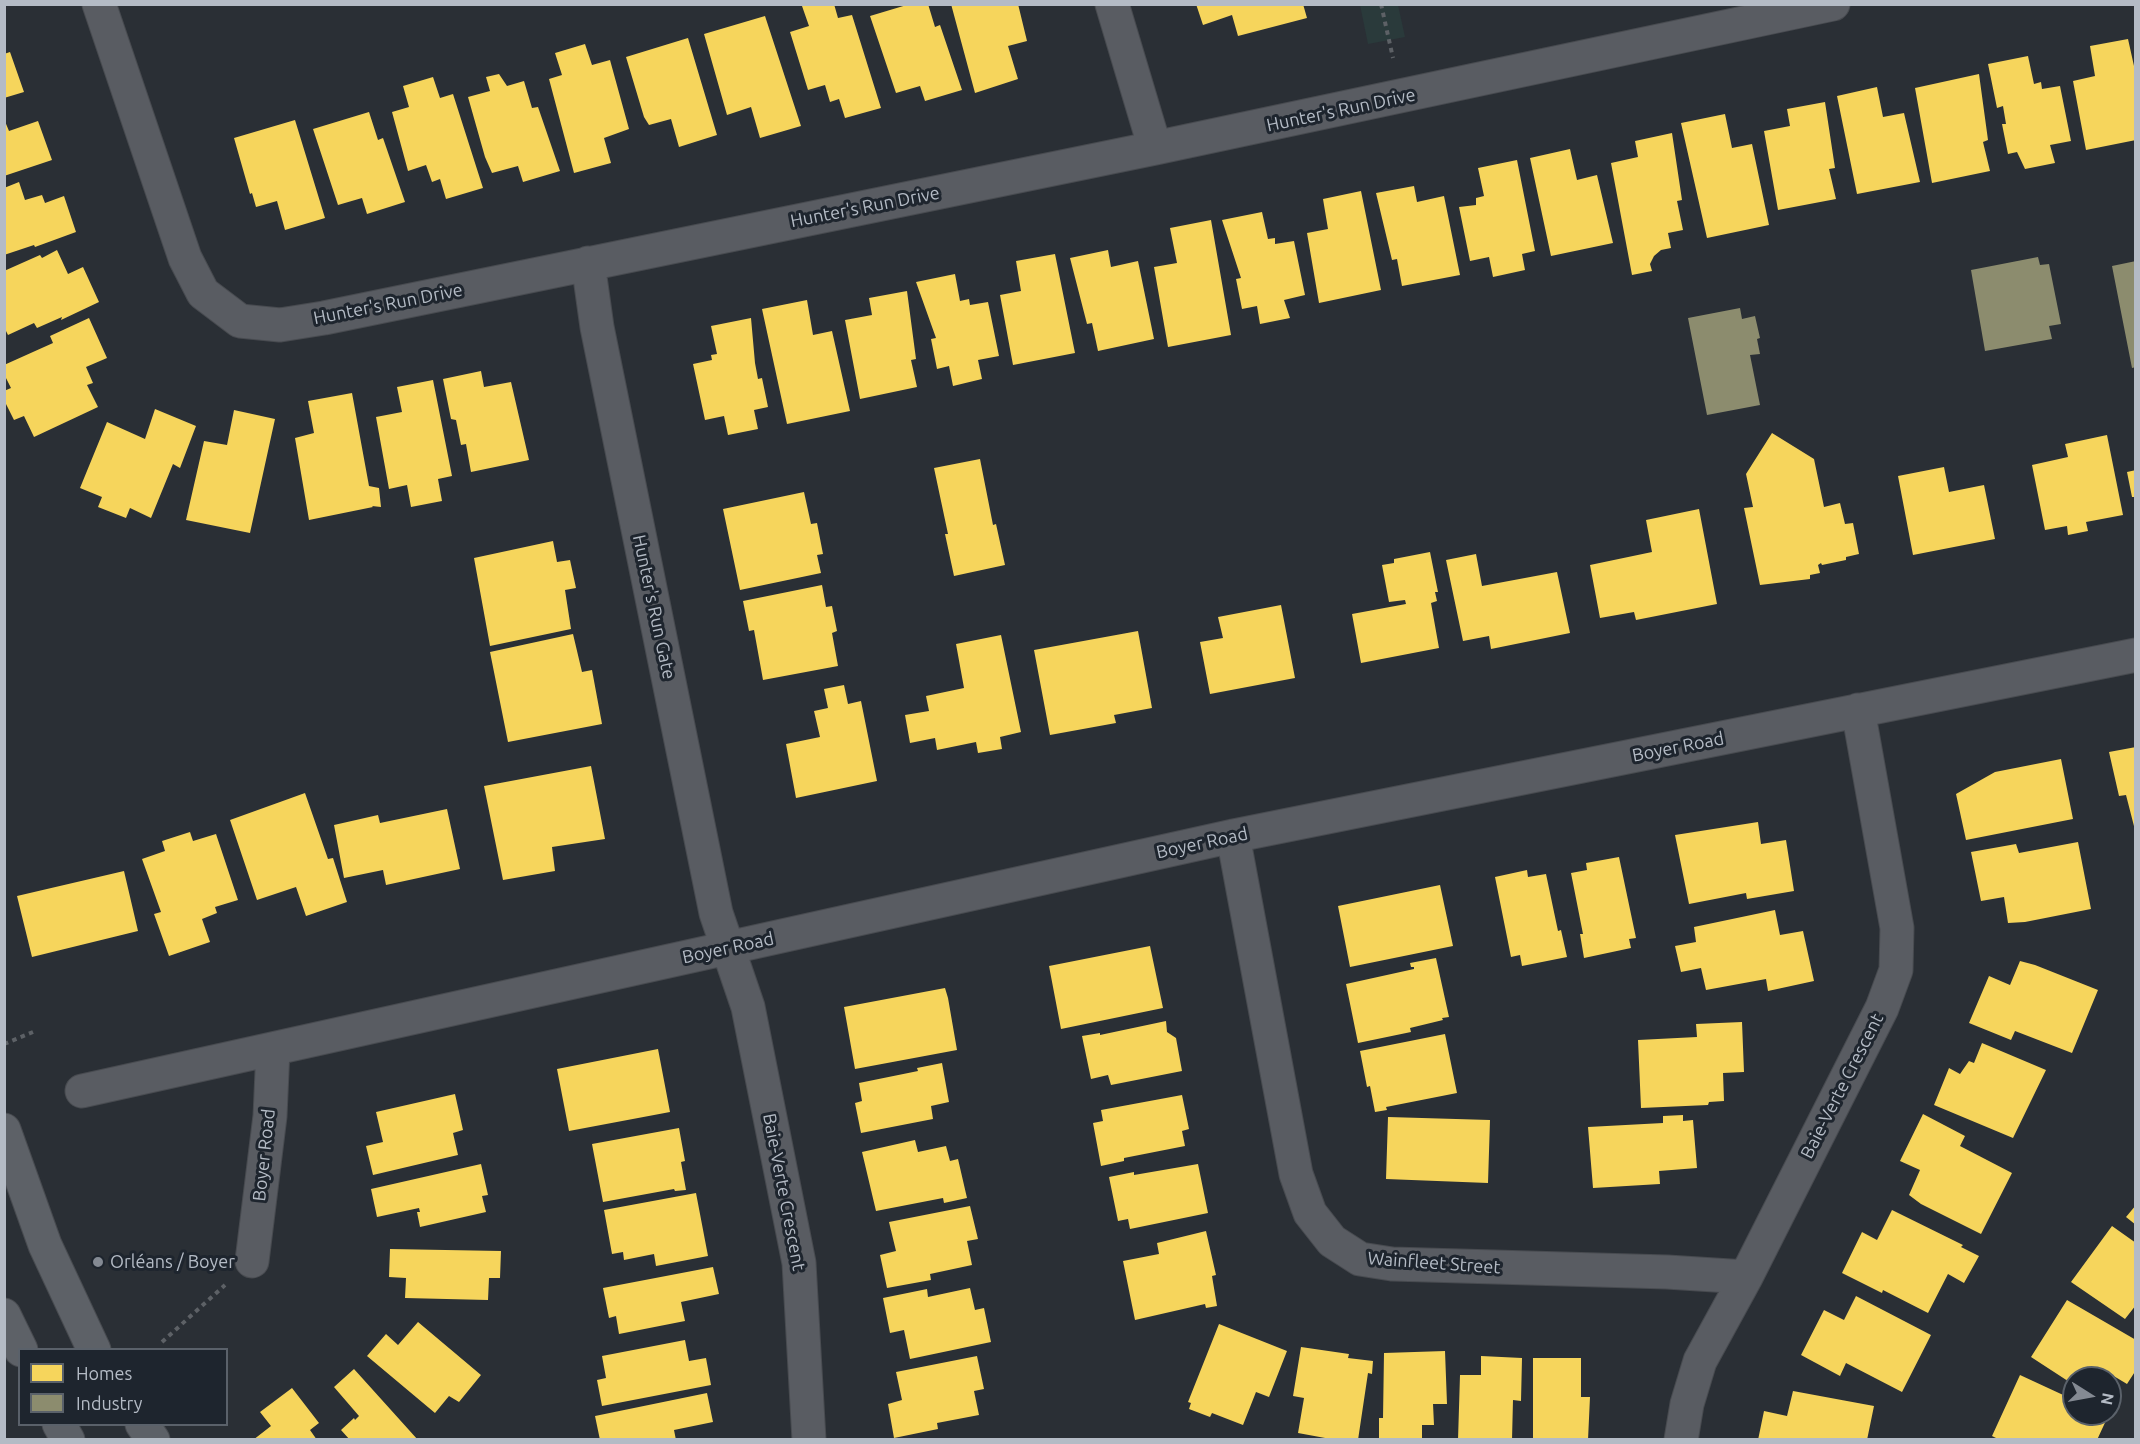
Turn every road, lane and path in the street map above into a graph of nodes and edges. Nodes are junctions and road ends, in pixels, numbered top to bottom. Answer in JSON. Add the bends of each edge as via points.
{"nodes":[{"id":1,"x":99,"y":4,"type":"edge"},
{"id":2,"x":1112,"y":4,"type":"edge"},
{"id":3,"x":1381,"y":4,"type":"edge"},
{"id":4,"x":1833,"y":4,"type":"edge"},
{"id":5,"x":1401,"y":97,"type":"junction"},
{"id":6,"x":1155,"y":148,"type":"junction"},
{"id":7,"x":588,"y":263,"type":"junction"},
{"id":8,"x":2136,"y":655,"type":"edge"},
{"id":9,"x":1858,"y":710,"type":"junction"},
{"id":10,"x":1233,"y":836,"type":"junction"},
{"id":11,"x":730,"y":948,"type":"junction"},
{"id":12,"x":33,"y":1032,"type":"dead end"},
{"id":13,"x":4,"y":1044,"type":"edge"},
{"id":14,"x":273,"y":1049,"type":"junction"},
{"id":15,"x":82,"y":1091,"type":"dead end"},
{"id":16,"x":4,"y":1130,"type":"edge"},
{"id":17,"x":252,"y":1261,"type":"joint"},
{"id":18,"x":1746,"y":1277,"type":"junction"},
{"id":19,"x":4,"y":1315,"type":"edge"},
{"id":20,"x":162,"y":1342,"type":"dead end"},
{"id":21,"x":20,"y":1348,"type":"edge"},
{"id":22,"x":93,"y":1348,"type":"edge"},
{"id":23,"x":60,"y":1426,"type":"edge"},
{"id":24,"x":143,"y":1426,"type":"edge"},
{"id":25,"x":68,"y":1440,"type":"edge"},
{"id":26,"x":153,"y":1440,"type":"edge"},
{"id":27,"x":809,"y":1440,"type":"edge"},
{"id":28,"x":1682,"y":1440,"type":"edge"}],
"edges":[{"from":1,"to":7,"type":"street","name":"Hunter's Run Drive","via":[[185,258],[203,293],[240,321],[280,325],[324,318]]},
{"from":2,"to":6,"type":"street"},
{"from":3,"to":5,"type":"path"},
{"from":4,"to":5,"type":"street","name":"Hunter's Run Drive"},
{"from":5,"to":6,"type":"street","name":"Hunter's Run Drive"},
{"from":6,"to":7,"type":"street","name":"Hunter's Run Drive"},
{"from":7,"to":11,"type":"street","name":"Hunter's Run Gate","via":[[599,339],[716,913]]},
{"from":8,"to":9,"type":"street","name":"Boyer Road"},
{"from":9,"to":10,"type":"street","name":"Boyer Road"},
{"from":9,"to":18,"type":"street","name":"Baie-Verte Crescent","via":[[1897,928],[1896,970],[1882,1008]]},
{"from":10,"to":11,"type":"street","name":"Boyer Road"},
{"from":10,"to":18,"type":"street","name":"Wainfleet Street","via":[[1296,1174],[1310,1213],[1332,1241],[1360,1259],[1392,1264]]},
{"from":11,"to":14,"type":"street","name":"Boyer Road"},
{"from":11,"to":27,"type":"street","name":"Baie-Verte Crescent","via":[[748,1007],[799,1263]]},
{"from":12,"to":13,"type":"path"},
{"from":14,"to":15,"type":"street","name":"Boyer Road"},
{"from":14,"to":17,"type":"street","name":"Boyer Road","via":[[270,1116]]},
{"from":16,"to":22,"type":"main road","via":[[45,1245]]},
{"from":17,"to":20,"type":"path"},
{"from":18,"to":28,"type":"street","name":"Baie-Verte Crescent","via":[[1700,1361],[1687,1404]]},
{"from":19,"to":21,"type":"main road"},
{"from":23,"to":25,"type":"main road"},
{"from":24,"to":26,"type":"main road"}]}
